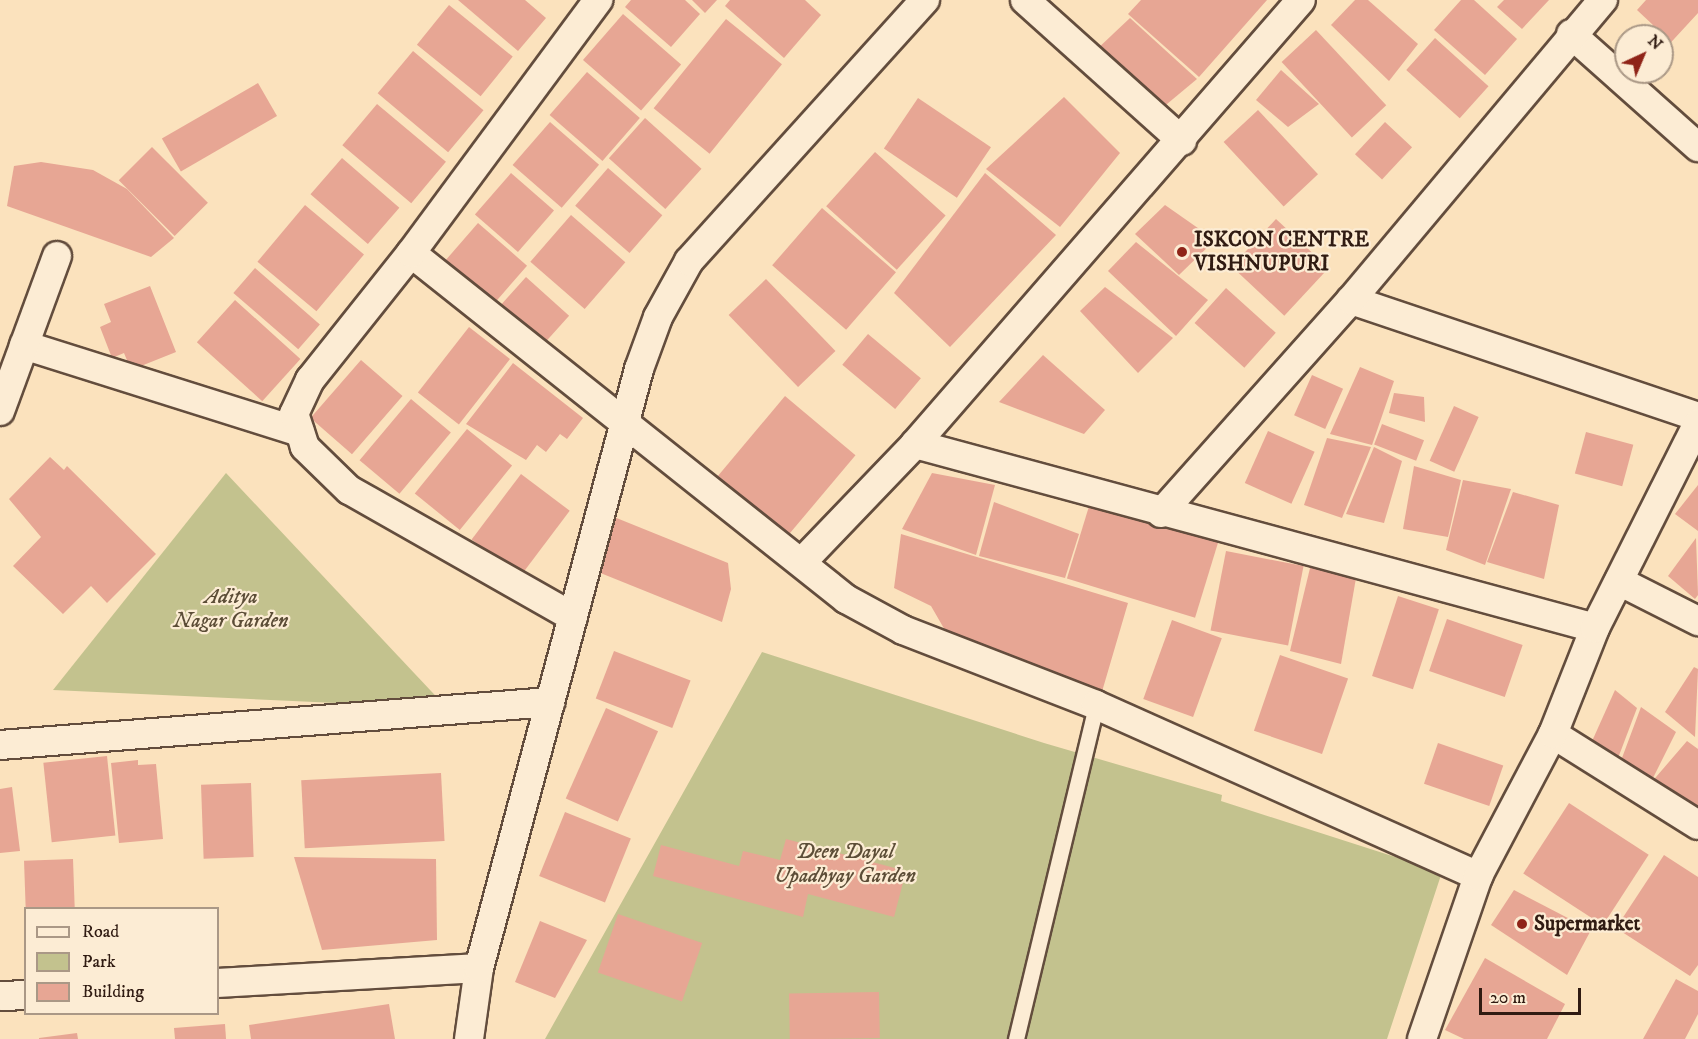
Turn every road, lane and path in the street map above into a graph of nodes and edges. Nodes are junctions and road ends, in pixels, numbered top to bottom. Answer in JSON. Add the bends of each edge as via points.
{"nodes":[{"id":1,"x":598,"y":0,"type":"edge"},
{"id":2,"x":925,"y":0,"type":"edge"},
{"id":3,"x":1025,"y":0,"type":"edge"},
{"id":4,"x":1302,"y":0,"type":"edge"},
{"id":5,"x":1603,"y":0,"type":"edge"},
{"id":6,"x":1572,"y":34,"type":"junction"},
{"id":7,"x":1182,"y":141,"type":"junction"},
{"id":8,"x":1698,"y":147,"type":"edge"},
{"id":9,"x":411,"y":253,"type":"junction"},
{"id":10,"x":57,"y":256,"type":"dead end"},
{"id":11,"x":1351,"y":300,"type":"junction"},
{"id":12,"x":24,"y":345,"type":"junction"},
{"id":13,"x":0,"y":411,"type":"edge"},
{"id":14,"x":1698,"y":417,"type":"edge"},
{"id":15,"x":1698,"y":423,"type":"edge"},
{"id":16,"x":624,"y":426,"type":"junction"},
{"id":17,"x":300,"y":432,"type":"junction"},
{"id":18,"x":915,"y":444,"type":"junction"},
{"id":19,"x":1161,"y":513,"type":"junction"},
{"id":20,"x":802,"y":562,"type":"junction"},
{"id":21,"x":1619,"y":581,"type":"junction"},
{"id":22,"x":573,"y":617,"type":"junction"},
{"id":23,"x":1698,"y":621,"type":"edge"},
{"id":24,"x":1596,"y":627,"type":"junction"},
{"id":25,"x":550,"y":702,"type":"junction"},
{"id":26,"x":1096,"y":705,"type":"junction"},
{"id":27,"x":1553,"y":734,"type":"junction"},
{"id":28,"x":0,"y":745,"type":"edge"},
{"id":29,"x":1698,"y":825,"type":"edge"},
{"id":30,"x":1478,"y":876,"type":"junction"},
{"id":31,"x":479,"y":968,"type":"junction"},
{"id":32,"x":219,"y":983,"type":"edge"},
{"id":33,"x":24,"y":995,"type":"edge"},
{"id":34,"x":0,"y":996,"type":"edge"},
{"id":35,"x":469,"y":1039,"type":"edge"},
{"id":36,"x":1016,"y":1039,"type":"edge"},
{"id":37,"x":1422,"y":1039,"type":"edge"}],
"edges":[{"from":1,"to":9,"type":"street"},
{"from":2,"to":16,"type":"street","via":[[689,261],[658,317]]},
{"from":3,"to":7,"type":"street"},
{"from":4,"to":7,"type":"street"},
{"from":5,"to":6,"type":"street"},
{"from":6,"to":8,"type":"street"},
{"from":6,"to":11,"type":"street"},
{"from":7,"to":18,"type":"street"},
{"from":9,"to":16,"type":"street"},
{"from":9,"to":17,"type":"street","via":[[310,380],[294,414]]},
{"from":10,"to":12,"type":"street"},
{"from":11,"to":14,"type":"street"},
{"from":11,"to":19,"type":"street"},
{"from":12,"to":13,"type":"street"},
{"from":12,"to":17,"type":"street"},
{"from":15,"to":21,"type":"street"},
{"from":16,"to":20,"type":"street"},
{"from":16,"to":22,"type":"street"},
{"from":17,"to":22,"type":"street","via":[[305,447],[349,490]]},
{"from":18,"to":19,"type":"street"},
{"from":18,"to":20,"type":"street"},
{"from":19,"to":24,"type":"street"},
{"from":20,"to":26,"type":"street","via":[[846,599],[903,630]]},
{"from":21,"to":23,"type":"street"},
{"from":21,"to":24,"type":"street"},
{"from":22,"to":25,"type":"street"},
{"from":24,"to":27,"type":"street"},
{"from":25,"to":28,"type":"street"},
{"from":25,"to":31,"type":"street"},
{"from":26,"to":30,"type":"street"},
{"from":26,"to":36,"type":"lane"},
{"from":27,"to":29,"type":"street"},
{"from":27,"to":30,"type":"street"},
{"from":30,"to":37,"type":"street"},
{"from":31,"to":32,"type":"street"},
{"from":31,"to":35,"type":"street"},
{"from":33,"to":34,"type":"street"}]}
